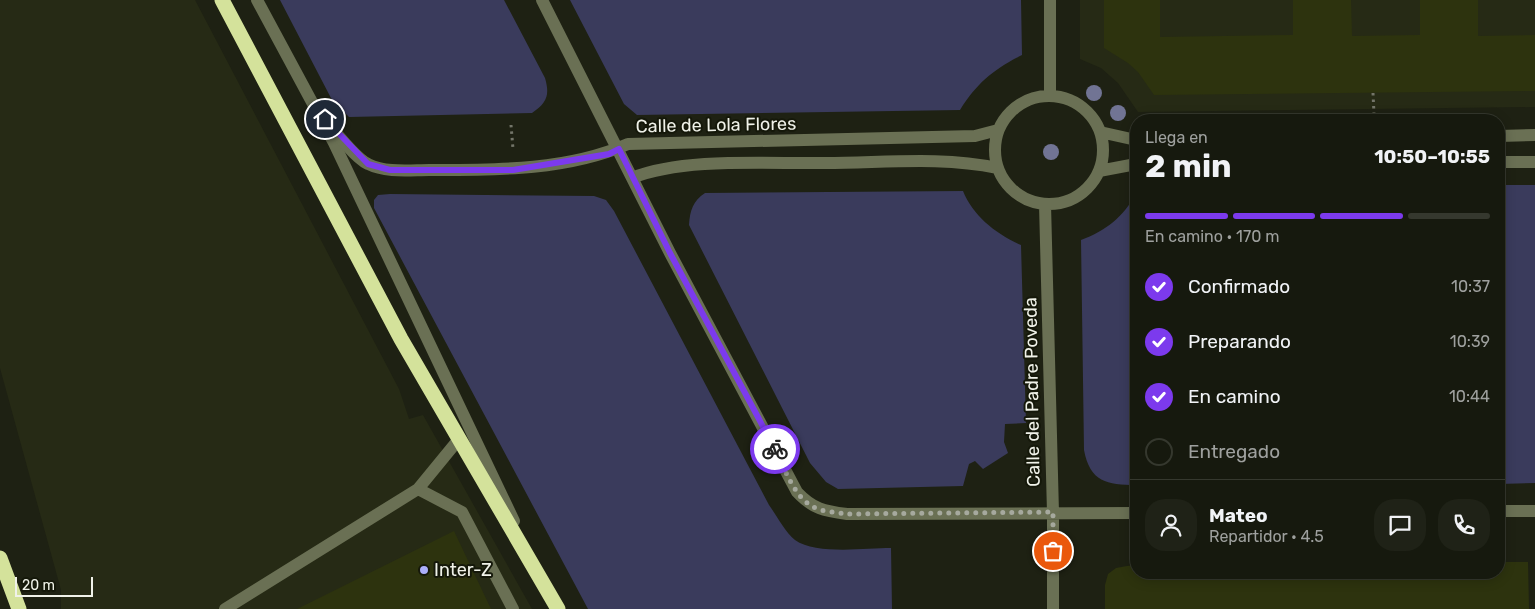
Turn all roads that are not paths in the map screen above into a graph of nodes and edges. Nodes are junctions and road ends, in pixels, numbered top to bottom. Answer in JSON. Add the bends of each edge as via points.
{"nodes":[{"id":1,"x":222,"y":0,"type":"edge"},
{"id":2,"x":257,"y":0,"type":"edge"},
{"id":3,"x":542,"y":0,"type":"edge"},
{"id":4,"x":1050,"y":0,"type":"edge"},
{"id":5,"x":1050,"y":96,"type":"junction"},
{"id":6,"x":314,"y":106,"type":"junction"},
{"id":7,"x":998,"y":130,"type":"junction"},
{"id":8,"x":1100,"y":132,"type":"junction"},
{"id":9,"x":1535,"y":135,"type":"edge"},
{"id":10,"x":1505,"y":136,"type":"edge"},
{"id":11,"x":1130,"y":139,"type":"edge"},
{"id":12,"x":619,"y":149,"type":"junction"},
{"id":13,"x":1505,"y":162,"type":"edge"},
{"id":14,"x":1535,"y":162,"type":"edge"},
{"id":15,"x":1130,"y":165,"type":"edge"},
{"id":16,"x":997,"y":168,"type":"junction"},
{"id":17,"x":1099,"y":171,"type":"junction"},
{"id":18,"x":632,"y":178,"type":"junction"},
{"id":19,"x":1045,"y":204,"type":"junction"},
{"id":20,"x":459,"y":439,"type":"junction"},
{"id":21,"x":418,"y":489,"type":"junction"},
{"id":22,"x":1535,"y":510,"type":"edge"},
{"id":23,"x":1505,"y":511,"type":"edge"},
{"id":24,"x":1053,"y":512,"type":"junction"},
{"id":25,"x":1130,"y":513,"type":"edge"},
{"id":26,"x":0,"y":558,"type":"edge"},
{"id":27,"x":547,"y":591,"type":"junction"},
{"id":28,"x":19,"y":609,"type":"edge"},
{"id":29,"x":225,"y":609,"type":"edge"},
{"id":30,"x":513,"y":609,"type":"edge"},
{"id":31,"x":558,"y":609,"type":"edge"},
{"id":32,"x":1053,"y":609,"type":"edge"}],
"edges":[{"from":1,"to":20,"type":"highway","via":[[400,339]]},
{"from":2,"to":6,"type":"street"},
{"from":3,"to":12,"type":"street"},
{"from":4,"to":5,"type":"street"},
{"from":5,"to":7,"type":"street","via":[[1034,97],[1019,104]]},
{"from":5,"to":8,"type":"street","via":[[1064,97],[1081,106]]},
{"from":6,"to":12,"type":"street","name":"Calle de Lola Flores","via":[[368,164],[390,170],[513,170],[609,154]]},
{"from":6,"to":27,"type":"street"},
{"from":7,"to":12,"type":"street","name":"Calle de Lola Flores","via":[[974,136],[628,144]]},
{"from":7,"to":16,"type":"street","via":[[995,142]]},
{"from":8,"to":11,"type":"street"},
{"from":8,"to":17,"type":"street","via":[[1103,145]]},
{"from":9,"to":10,"type":"street"},
{"from":12,"to":18,"type":"street"},
{"from":13,"to":14,"type":"street"},
{"from":15,"to":17,"type":"street"},
{"from":16,"to":18,"type":"street","via":[[958,162],[703,165],[650,170]]},
{"from":16,"to":19,"type":"street","via":[[1016,193],[1030,201]]},
{"from":17,"to":19,"type":"street","via":[[1083,192],[1072,200]]},
{"from":18,"to":24,"type":"street","via":[[792,483],[810,505],[847,514]]},
{"from":19,"to":24,"type":"street","name":"Calle del Padre Poveda"},
{"from":20,"to":21,"type":"street"},
{"from":20,"to":27,"type":"highway"},
{"from":21,"to":29,"type":"street"},
{"from":21,"to":30,"type":"street","via":[[462,512]]},
{"from":22,"to":23,"type":"street"},
{"from":24,"to":25,"type":"street"},
{"from":24,"to":32,"type":"street","name":"Calle del Padre Poveda"},
{"from":26,"to":28,"type":"highway"},
{"from":27,"to":31,"type":"highway"}]}
